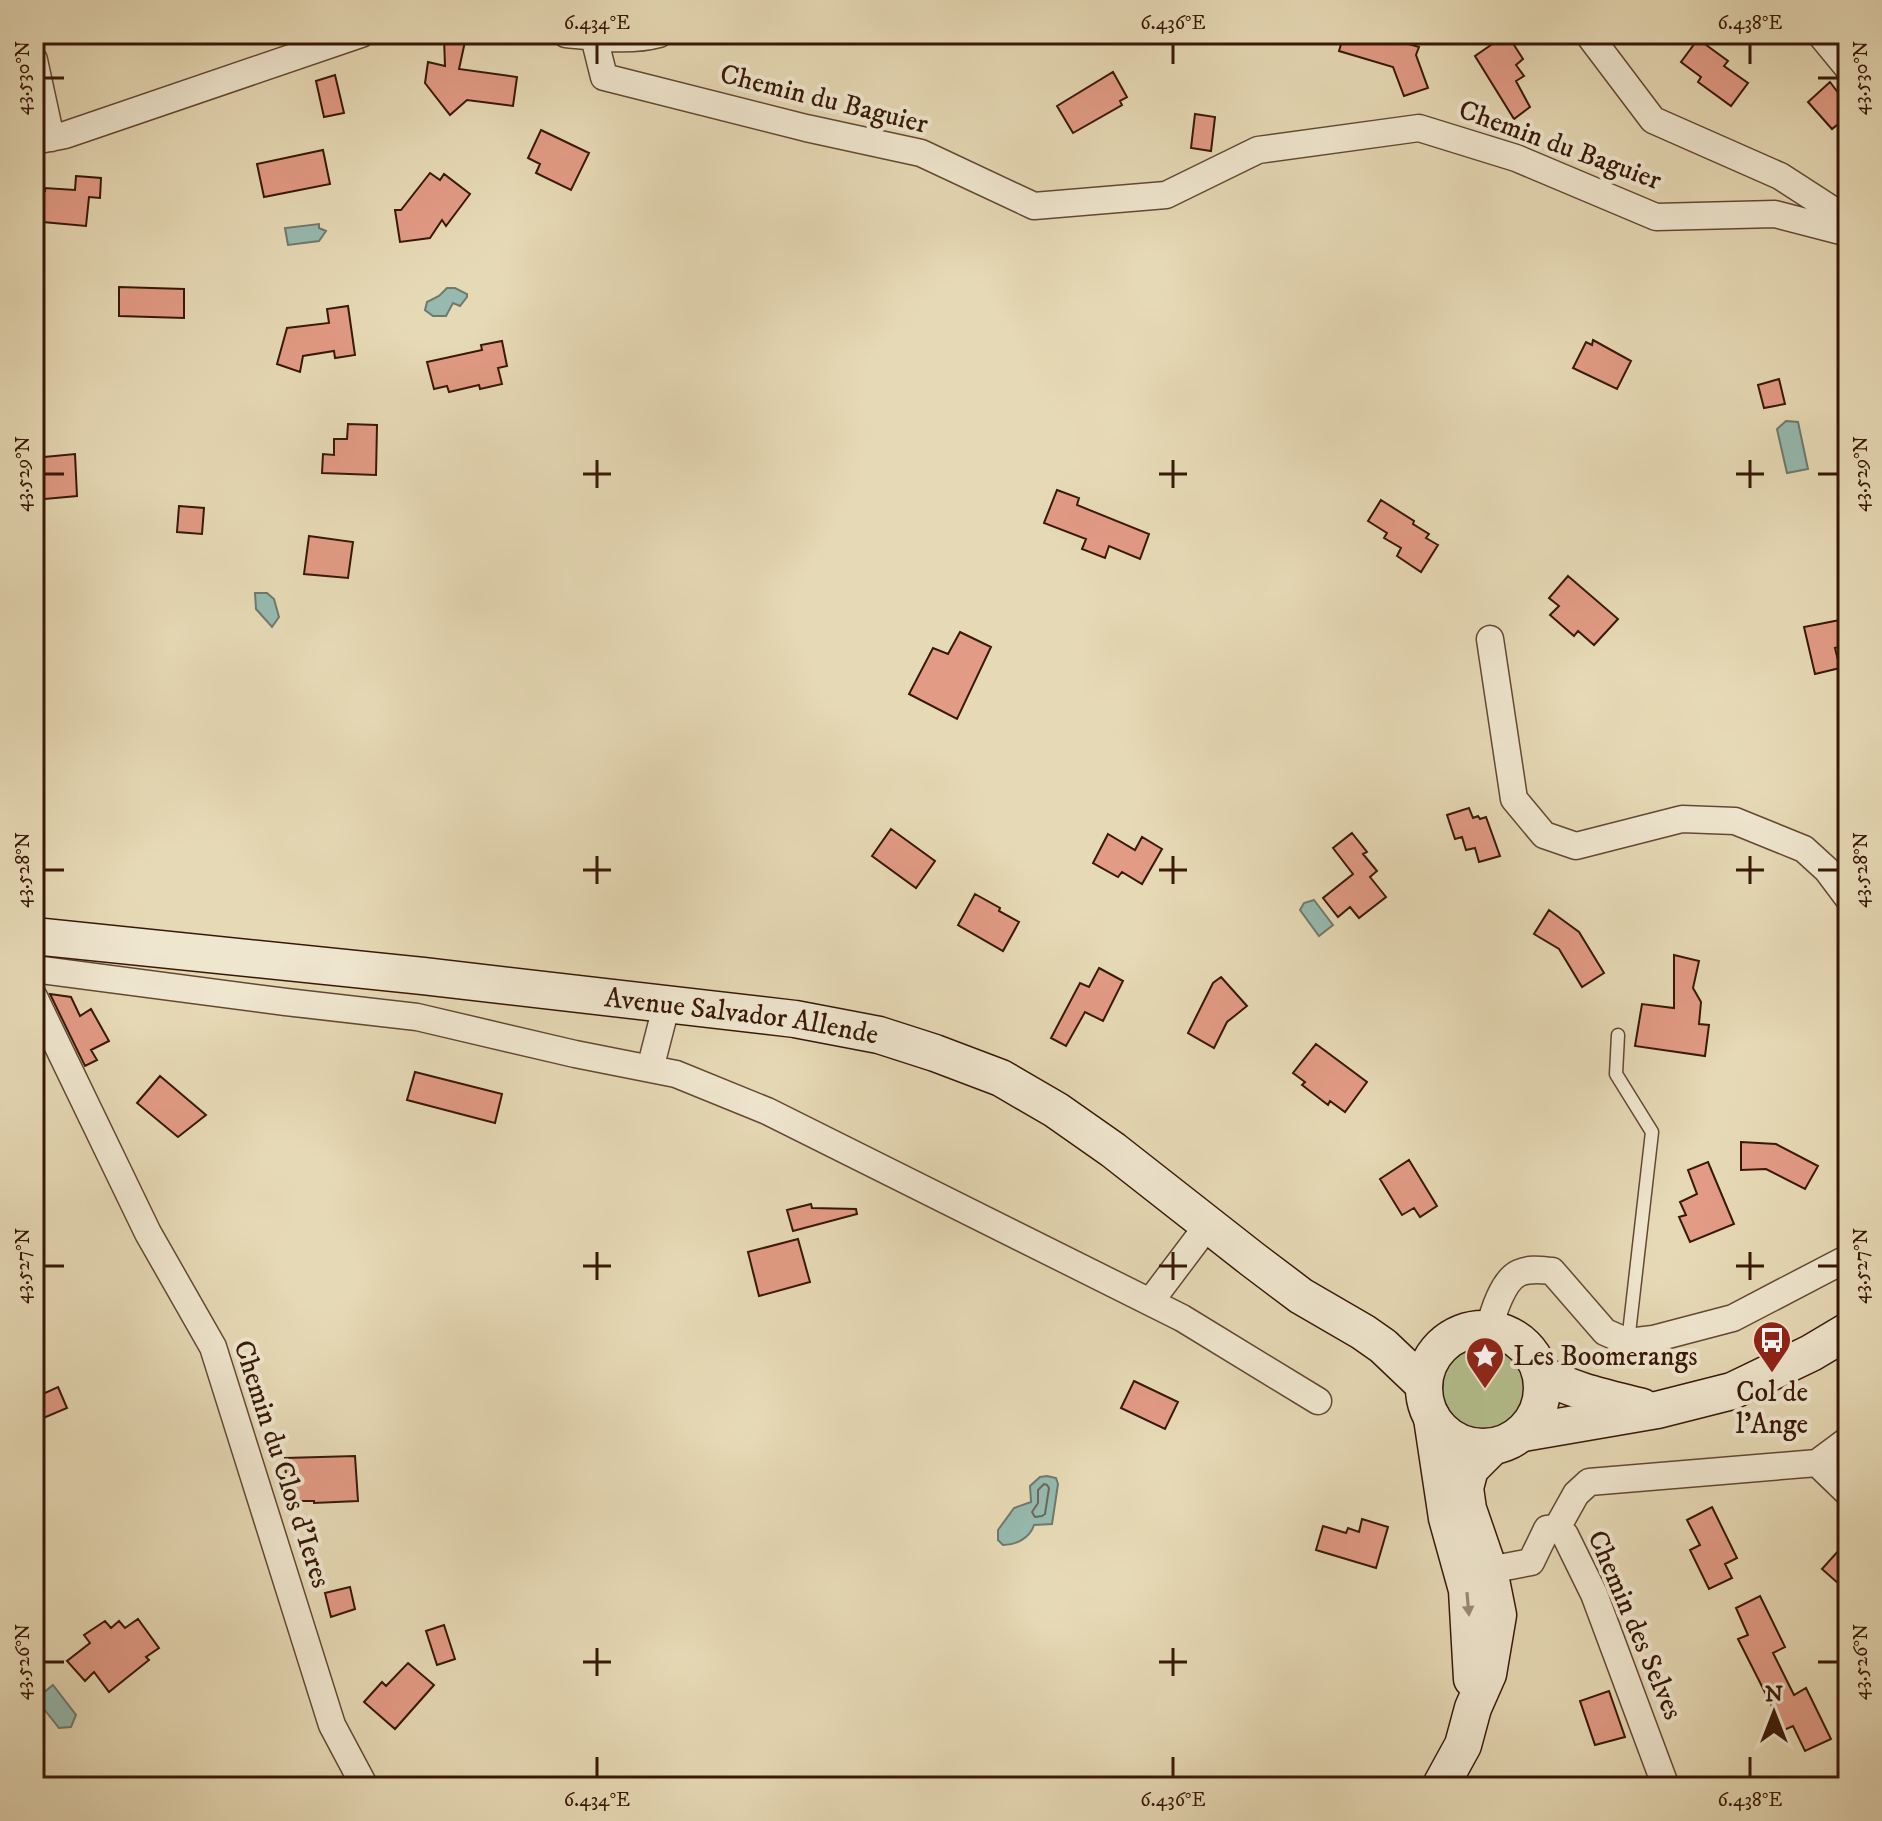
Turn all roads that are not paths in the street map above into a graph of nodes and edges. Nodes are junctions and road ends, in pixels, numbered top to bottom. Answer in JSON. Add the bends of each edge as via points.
{"nodes":[{"id":1,"x":361,"y":34,"type":"edge"},
{"id":2,"x":566,"y":34,"type":"edge"},
{"id":3,"x":659,"y":34,"type":"edge"},
{"id":4,"x":1588,"y":34,"type":"edge"},
{"id":5,"x":1820,"y":34,"type":"edge"},
{"id":6,"x":594,"y":37,"type":"junction"},
{"id":7,"x":34,"y":60,"type":"edge"},
{"id":8,"x":1848,"y":68,"type":"edge"},
{"id":9,"x":43,"y":139,"type":"edge"},
{"id":10,"x":1848,"y":220,"type":"edge"},
{"id":11,"x":1848,"y":233,"type":"edge"},
{"id":12,"x":1490,"y":639,"type":"dead end"},
{"id":13,"x":1848,"y":898,"type":"edge"},
{"id":14,"x":34,"y":936,"type":"edge"},
{"id":15,"x":34,"y":969,"type":"edge"},
{"id":16,"x":34,"y":997,"type":"edge"},
{"id":17,"x":667,"y":1003,"type":"junction"},
{"id":18,"x":1618,"y":1035,"type":"dead end"},
{"id":19,"x":650,"y":1069,"type":"junction"},
{"id":20,"x":1208,"y":1225,"type":"junction"},
{"id":21,"x":1848,"y":1258,"type":"edge"},
{"id":22,"x":1150,"y":1302,"type":"junction"},
{"id":23,"x":1489,"y":1329,"type":"junction"},
{"id":24,"x":1848,"y":1331,"type":"edge"},
{"id":25,"x":1363,"y":1332,"type":"junction"},
{"id":26,"x":1452,"y":1338,"type":"junction"},
{"id":27,"x":1628,"y":1342,"type":"junction"},
{"id":28,"x":1541,"y":1374,"type":"junction"},
{"id":29,"x":1318,"y":1401,"type":"dead end"},
{"id":30,"x":1428,"y":1402,"type":"junction"},
{"id":31,"x":1657,"y":1410,"type":"junction"},
{"id":32,"x":1507,"y":1440,"type":"junction"},
{"id":33,"x":1848,"y":1440,"type":"edge"},
{"id":34,"x":1817,"y":1463,"type":"junction"},
{"id":35,"x":1848,"y":1493,"type":"edge"},
{"id":36,"x":1447,"y":1518,"type":"junction"},
{"id":37,"x":1557,"y":1528,"type":"junction"},
{"id":38,"x":1489,"y":1570,"type":"junction"},
{"id":39,"x":1473,"y":1708,"type":"junction"},
{"id":40,"x":365,"y":1787,"type":"edge"},
{"id":41,"x":1440,"y":1787,"type":"edge"},
{"id":42,"x":1666,"y":1787,"type":"edge"}],
"edges":[{"from":1,"to":9,"type":"street"},
{"from":2,"to":6,"type":"street"},
{"from":3,"to":6,"type":"street"},
{"from":4,"to":10,"type":"street","name":"Chemin du Baguier","via":[[1653,120],[1780,176]]},
{"from":5,"to":8,"type":"street"},
{"from":6,"to":11,"type":"street","name":"Chemin du Baguier","via":[[604,77],[921,153],[1034,206],[1166,195],[1258,150],[1419,128],[1516,158],[1656,217],[1775,214]]},
{"from":7,"to":9,"type":"street"},
{"from":12,"to":13,"type":"street","via":[[1514,799],[1544,835],[1576,846],[1682,819],[1735,821],[1804,849]]},
{"from":14,"to":17,"type":"main road","name":"Avenue Salvador Allende"},
{"from":15,"to":19,"type":"street","via":[[417,1017]]},
{"from":16,"to":40,"type":"street","name":"Chemin du Clos d'Ieres","via":[[148,1233],[213,1347],[332,1725]]},
{"from":17,"to":19,"type":"street"},
{"from":17,"to":20,"type":"main road","name":"Avenue Salvador Allende","via":[[879,1035],[1001,1078],[1113,1150]]},
{"from":18,"to":27,"type":"lane","via":[[1616,1074],[1652,1132]]},
{"from":19,"to":22,"type":"street","via":[[676,1074],[767,1111]]},
{"from":20,"to":22,"type":"street"},
{"from":20,"to":25,"type":"main road","name":"Avenue Salvador Allende","via":[[1301,1296]]},
{"from":21,"to":27,"type":"street","via":[[1733,1318]]},
{"from":22,"to":29,"type":"street"},
{"from":23,"to":26,"type":"main road"},
{"from":23,"to":27,"type":"street","via":[[1503,1290],[1516,1273],[1534,1269],[1552,1271],[1605,1332]]},
{"from":23,"to":28,"type":"main road","via":[[1522,1343]]},
{"from":24,"to":31,"type":"main road","via":[[1732,1391]]},
{"from":25,"to":26,"type":"main road","name":"Avenue Salvador Allende"},
{"from":25,"to":30,"type":"main road","name":"Avenue Salvador Allende","via":[[1383,1346]]},
{"from":26,"to":30,"type":"main road","via":[[1426,1371]]},
{"from":28,"to":31,"type":"main road","via":[[1586,1394]]},
{"from":28,"to":32,"type":"main road","via":[[1543,1389],[1534,1420]]},
{"from":30,"to":32,"type":"main road","via":[[1443,1432],[1457,1442],[1474,1447]]},
{"from":30,"to":36,"type":"main road"},
{"from":31,"to":32,"type":"main road"},
{"from":32,"to":38,"type":"main road","via":[[1470,1469],[1465,1488]]},
{"from":33,"to":34,"type":"street"},
{"from":34,"to":35,"type":"street"},
{"from":34,"to":37,"type":"street","via":[[1589,1482]]},
{"from":36,"to":38,"type":"street","via":[[1461,1528],[1475,1567]]},
{"from":36,"to":39,"type":"main road","one_way":true,"via":[[1467,1590]]},
{"from":37,"to":38,"type":"street","name":"Chemin des Selves","via":[[1547,1529],[1531,1562]]},
{"from":37,"to":42,"type":"street","name":"Chemin des Selves","via":[[1594,1594]]},
{"from":38,"to":39,"type":"main road","via":[[1498,1615],[1488,1674]]},
{"from":39,"to":41,"type":"main road","via":[[1463,1745]]}]}
